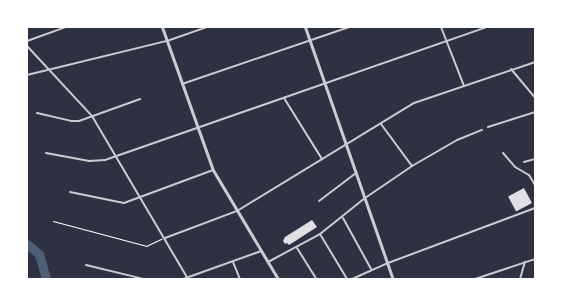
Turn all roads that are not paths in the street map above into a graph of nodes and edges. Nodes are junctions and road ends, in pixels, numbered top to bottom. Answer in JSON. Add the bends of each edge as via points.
{"nodes":[{"id":1,"x":66,"y":27,"type":"edge"},
{"id":2,"x":162,"y":27,"type":"edge"},
{"id":3,"x":207,"y":27,"type":"edge"},
{"id":4,"x":304,"y":27,"type":"edge"},
{"id":5,"x":349,"y":27,"type":"edge"},
{"id":6,"x":441,"y":27,"type":"edge"},
{"id":7,"x":487,"y":27,"type":"edge"},
{"id":8,"x":27,"y":41,"type":"edge"},
{"id":9,"x":167,"y":41,"type":"junction"},
{"id":10,"x":310,"y":41,"type":"junction"},
{"id":11,"x":446,"y":41,"type":"junction"},
{"id":12,"x":27,"y":46,"type":"edge"},
{"id":13,"x":535,"y":62,"type":"edge"},
{"id":14,"x":50,"y":68,"type":"junction"},
{"id":15,"x":511,"y":69,"type":"junction"},
{"id":16,"x":27,"y":75,"type":"edge"},
{"id":17,"x":182,"y":84,"type":"junction"},
{"id":18,"x":325,"y":85,"type":"junction"},
{"id":19,"x":464,"y":86,"type":"junction"},
{"id":20,"x":284,"y":98,"type":"junction"},
{"id":21,"x":535,"y":98,"type":"edge"},
{"id":22,"x":140,"y":99,"type":"dead end"},
{"id":23,"x":535,"y":112,"type":"edge"},
{"id":24,"x":37,"y":113,"type":"dead end"},
{"id":25,"x":92,"y":116,"type":"junction"},
{"id":26,"x":381,"y":124,"type":"junction"},
{"id":27,"x":488,"y":127,"type":"dead end"},
{"id":28,"x":197,"y":128,"type":"junction"},
{"id":29,"x":482,"y":130,"type":"dead end"},
{"id":30,"x":346,"y":145,"type":"junction"},
{"id":31,"x":46,"y":153,"type":"dead end"},
{"id":32,"x":503,"y":153,"type":"dead end"},
{"id":33,"x":115,"y":157,"type":"junction"},
{"id":34,"x":322,"y":159,"type":"junction"},
{"id":35,"x":535,"y":159,"type":"edge"},
{"id":36,"x":524,"y":162,"type":"dead end"},
{"id":37,"x":412,"y":166,"type":"junction"},
{"id":38,"x":213,"y":170,"type":"junction"},
{"id":39,"x":356,"y":173,"type":"junction"},
{"id":40,"x":535,"y":185,"type":"edge"},
{"id":41,"x":70,"y":192,"type":"dead end"},
{"id":42,"x":137,"y":198,"type":"junction"},
{"id":43,"x":365,"y":198,"type":"junction"},
{"id":44,"x":319,"y":200,"type":"dead end"},
{"id":45,"x":535,"y":208,"type":"edge"},
{"id":46,"x":237,"y":211,"type":"junction"},
{"id":47,"x":343,"y":218,"type":"junction"},
{"id":48,"x":320,"y":234,"type":"junction"},
{"id":49,"x":165,"y":238,"type":"junction"},
{"id":50,"x":297,"y":248,"type":"junction"},
{"id":51,"x":261,"y":251,"type":"junction"},
{"id":52,"x":535,"y":259,"type":"edge"},
{"id":53,"x":233,"y":262,"type":"junction"},
{"id":54,"x":268,"y":262,"type":"junction"},
{"id":55,"x":525,"y":262,"type":"junction"},
{"id":56,"x":388,"y":263,"type":"junction"},
{"id":57,"x":86,"y":265,"type":"dead end"},
{"id":58,"x":371,"y":269,"type":"junction"},
{"id":59,"x":188,"y":278,"type":"edge"},
{"id":60,"x":142,"y":279,"type":"edge"},
{"id":61,"x":183,"y":279,"type":"edge"},
{"id":62,"x":240,"y":279,"type":"edge"},
{"id":63,"x":278,"y":279,"type":"edge"},
{"id":64,"x":316,"y":279,"type":"edge"},
{"id":65,"x":346,"y":279,"type":"edge"},
{"id":66,"x":352,"y":279,"type":"edge"},
{"id":67,"x":393,"y":279,"type":"edge"},
{"id":68,"x":475,"y":279,"type":"edge"},
{"id":69,"x":520,"y":279,"type":"edge"}],
"edges":[{"from":1,"to":8,"type":"street"},
{"from":2,"to":9,"type":"street"},
{"from":3,"to":9,"type":"street"},
{"from":4,"to":10,"type":"street"},
{"from":5,"to":10,"type":"street"},
{"from":6,"to":11,"type":"street"},
{"from":7,"to":11,"type":"street"},
{"from":9,"to":14,"type":"street"},
{"from":9,"to":17,"type":"street"},
{"from":10,"to":17,"type":"street"},
{"from":10,"to":18,"type":"street"},
{"from":11,"to":18,"type":"street"},
{"from":11,"to":19,"type":"street"},
{"from":12,"to":14,"type":"street"},
{"from":13,"to":15,"type":"street"},
{"from":14,"to":16,"type":"street"},
{"from":14,"to":25,"type":"street"},
{"from":15,"to":19,"type":"street"},
{"from":15,"to":21,"type":"street"},
{"from":17,"to":28,"type":"street"},
{"from":18,"to":20,"type":"street"},
{"from":18,"to":30,"type":"street"},
{"from":19,"to":26,"type":"street","via":[[414,103]]},
{"from":20,"to":28,"type":"street"},
{"from":20,"to":34,"type":"street"},
{"from":22,"to":25,"type":"street"},
{"from":23,"to":27,"type":"street"},
{"from":24,"to":25,"type":"street","via":[[71,121]]},
{"from":25,"to":33,"type":"street"},
{"from":26,"to":30,"type":"street"},
{"from":26,"to":37,"type":"street"},
{"from":28,"to":33,"type":"street"},
{"from":28,"to":38,"type":"street"},
{"from":29,"to":37,"type":"street","via":[[457,140]]},
{"from":30,"to":34,"type":"street"},
{"from":30,"to":39,"type":"street"},
{"from":31,"to":33,"type":"street","via":[[89,161]]},
{"from":32,"to":40,"type":"street","via":[[515,167],[528,175]]},
{"from":33,"to":42,"type":"street"},
{"from":34,"to":46,"type":"street"},
{"from":35,"to":36,"type":"street"},
{"from":37,"to":43,"type":"street"},
{"from":38,"to":42,"type":"street"},
{"from":38,"to":46,"type":"street"},
{"from":39,"to":43,"type":"street"},
{"from":39,"to":44,"type":"street"},
{"from":41,"to":42,"type":"street","via":[[116,203]]},
{"from":42,"to":49,"type":"street"},
{"from":43,"to":47,"type":"street"},
{"from":43,"to":56,"type":"street"},
{"from":45,"to":56,"type":"street"},
{"from":46,"to":49,"type":"street"},
{"from":46,"to":51,"type":"street"},
{"from":47,"to":48,"type":"street"},
{"from":47,"to":58,"type":"street"},
{"from":48,"to":50,"type":"street"},
{"from":48,"to":65,"type":"street"},
{"from":49,"to":59,"type":"street"},
{"from":50,"to":54,"type":"street"},
{"from":50,"to":64,"type":"street"},
{"from":51,"to":53,"type":"street"},
{"from":51,"to":54,"type":"street"},
{"from":52,"to":55,"type":"street"},
{"from":53,"to":59,"type":"street"},
{"from":53,"to":62,"type":"street"},
{"from":54,"to":63,"type":"street"},
{"from":55,"to":68,"type":"street"},
{"from":55,"to":69,"type":"street"},
{"from":56,"to":58,"type":"street"},
{"from":56,"to":67,"type":"street"},
{"from":57,"to":60,"type":"street"},
{"from":58,"to":66,"type":"street"},
{"from":59,"to":61,"type":"street"}]}
